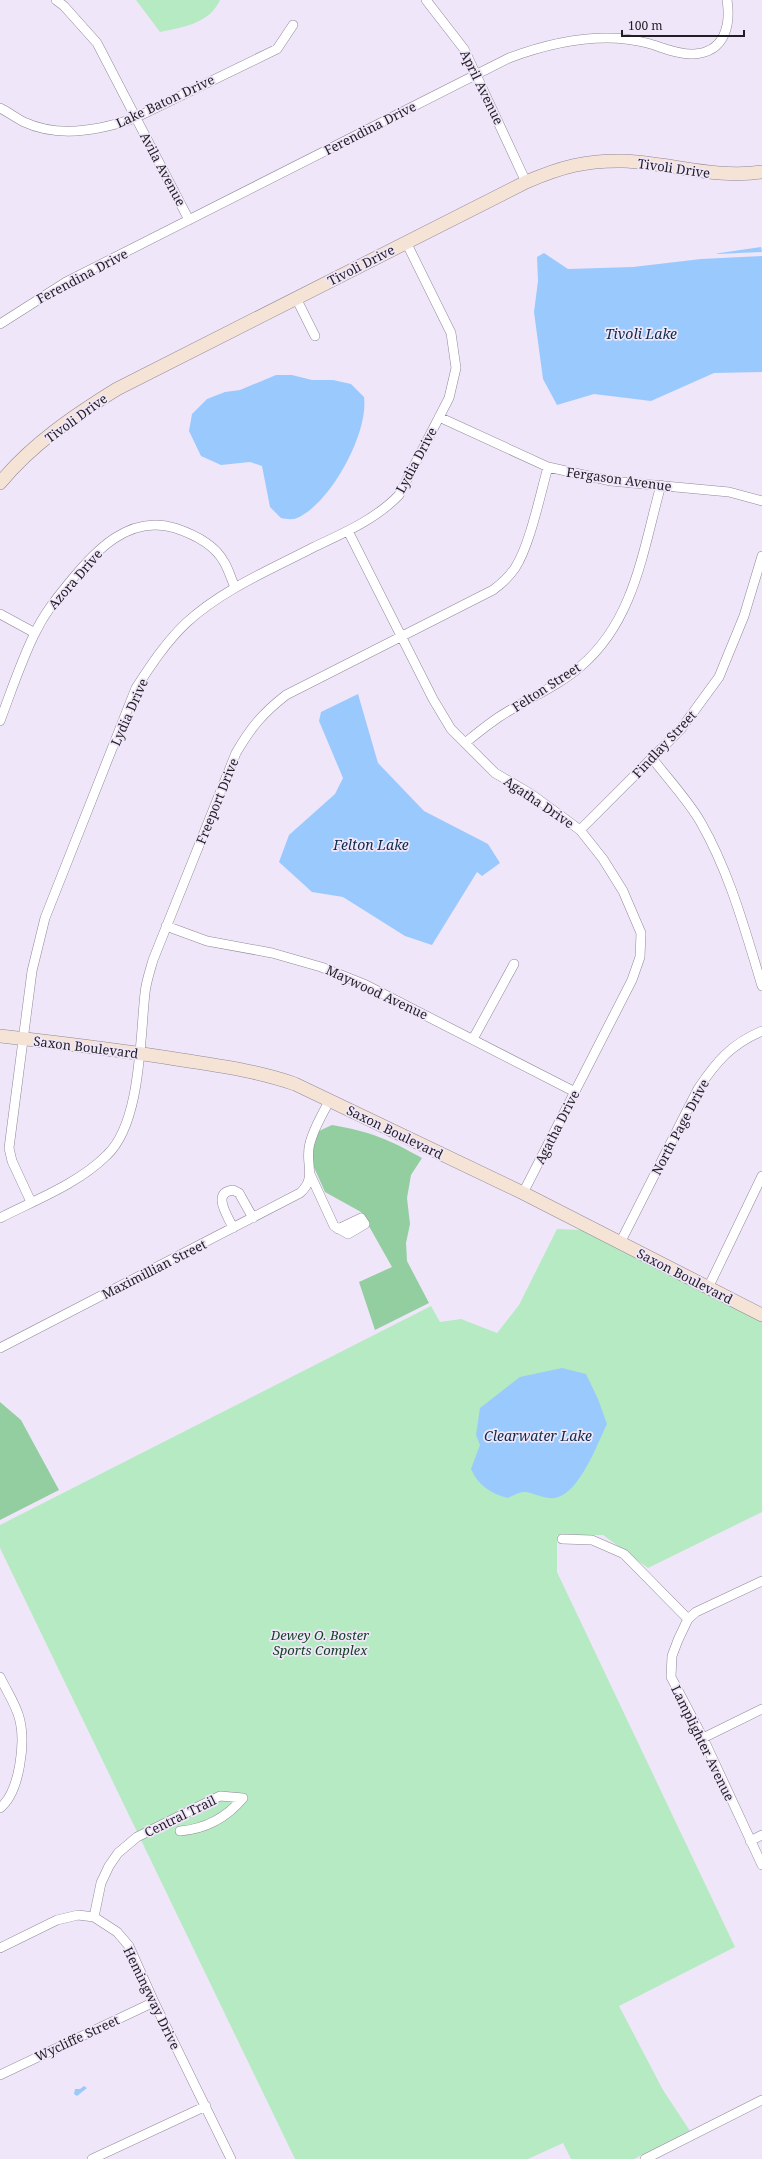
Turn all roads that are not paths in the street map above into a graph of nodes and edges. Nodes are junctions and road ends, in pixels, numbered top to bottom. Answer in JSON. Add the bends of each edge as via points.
{"nodes":[{"id":1,"x":56,"y":0,"type":"edge"},
{"id":2,"x":426,"y":0,"type":"edge"},
{"id":3,"x":727,"y":0,"type":"edge"},
{"id":4,"x":293,"y":25,"type":"dead end"},
{"id":5,"x":476,"y":74,"type":"junction"},
{"id":6,"x":0,"y":108,"type":"edge"},
{"id":7,"x":135,"y":118,"type":"junction"},
{"id":8,"x":762,"y":172,"type":"edge"},
{"id":9,"x":526,"y":182,"type":"junction"},
{"id":10,"x":189,"y":220,"type":"junction"},
{"id":11,"x":406,"y":242,"type":"junction"},
{"id":12,"x":296,"y":298,"type":"junction"},
{"id":13,"x":0,"y":324,"type":"edge"},
{"id":14,"x":315,"y":336,"type":"dead end"},
{"id":15,"x":438,"y":417,"type":"junction"},
{"id":16,"x":548,"y":467,"type":"junction"},
{"id":17,"x":0,"y":484,"type":"edge"},
{"id":18,"x":661,"y":485,"type":"junction"},
{"id":19,"x":762,"y":501,"type":"edge"},
{"id":20,"x":348,"y":531,"type":"junction"},
{"id":21,"x":762,"y":556,"type":"edge"},
{"id":22,"x":235,"y":587,"type":"junction"},
{"id":23,"x":0,"y":614,"type":"edge"},
{"id":24,"x":35,"y":633,"type":"junction"},
{"id":25,"x":401,"y":635,"type":"junction"},
{"id":26,"x":0,"y":721,"type":"edge"},
{"id":27,"x":465,"y":743,"type":"junction"},
{"id":28,"x":652,"y":758,"type":"junction"},
{"id":29,"x":580,"y":830,"type":"junction"},
{"id":30,"x":166,"y":926,"type":"junction"},
{"id":31,"x":514,"y":964,"type":"dead end"},
{"id":32,"x":762,"y":986,"type":"edge"},
{"id":33,"x":762,"y":1031,"type":"edge"},
{"id":34,"x":0,"y":1036,"type":"edge"},
{"id":35,"x":23,"y":1039,"type":"junction"},
{"id":36,"x":473,"y":1039,"type":"junction"},
{"id":37,"x":139,"y":1053,"type":"junction"},
{"id":38,"x":575,"y":1092,"type":"junction"},
{"id":39,"x":330,"y":1100,"type":"junction"},
{"id":40,"x":310,"y":1174,"type":"junction"},
{"id":41,"x":762,"y":1176,"type":"edge"},
{"id":42,"x":523,"y":1193,"type":"junction"},
{"id":43,"x":30,"y":1202,"type":"junction"},
{"id":44,"x":0,"y":1218,"type":"edge"},
{"id":45,"x":253,"y":1218,"type":"junction"},
{"id":46,"x":234,"y":1228,"type":"junction"},
{"id":47,"x":338,"y":1229,"type":"dead end"},
{"id":48,"x":620,"y":1243,"type":"junction"},
{"id":49,"x":708,"y":1288,"type":"junction"},
{"id":50,"x":762,"y":1315,"type":"edge"},
{"id":51,"x":0,"y":1348,"type":"edge"},
{"id":52,"x":562,"y":1539,"type":"dead end"},
{"id":53,"x":762,"y":1581,"type":"edge"},
{"id":54,"x":688,"y":1619,"type":"junction"},
{"id":55,"x":0,"y":1677,"type":"edge"},
{"id":56,"x":762,"y":1709,"type":"edge"},
{"id":57,"x":703,"y":1738,"type":"junction"},
{"id":58,"x":0,"y":1808,"type":"edge"},
{"id":59,"x":180,"y":1831,"type":"dead end"},
{"id":60,"x":762,"y":1835,"type":"edge"},
{"id":61,"x":750,"y":1841,"type":"junction"},
{"id":62,"x":762,"y":1865,"type":"edge"},
{"id":63,"x":94,"y":1917,"type":"junction"},
{"id":64,"x":0,"y":1948,"type":"edge"},
{"id":65,"x":154,"y":2002,"type":"junction"},
{"id":66,"x":0,"y":2075,"type":"edge"},
{"id":67,"x":762,"y":2100,"type":"edge"},
{"id":68,"x":206,"y":2106,"type":"junction"},
{"id":69,"x":92,"y":2159,"type":"edge"},
{"id":70,"x":231,"y":2159,"type":"edge"},
{"id":71,"x":645,"y":2159,"type":"edge"}],
"edges":[{"from":1,"to":7,"type":"street","name":"Avila Avenue","via":[[97,44]]},
{"from":2,"to":5,"type":"street","name":"April Avenue","via":[[464,48]]},
{"from":3,"to":5,"type":"street","name":"Ferendina Drive","via":[[729,26],[716,45],[706,51],[683,53],[644,42],[609,38],[581,39],[542,46]]},
{"from":4,"to":7,"type":"street","name":"Lake Baton Drive","via":[[277,48]]},
{"from":5,"to":9,"type":"street","name":"April Avenue"},
{"from":5,"to":10,"type":"street","name":"Ferendina Drive"},
{"from":6,"to":7,"type":"street","name":"Lake Baton Drive","via":[[24,122],[56,129],[86,131],[113,126]]},
{"from":7,"to":10,"type":"street","name":"Avila Avenue","via":[[158,157]]},
{"from":8,"to":9,"type":"street","name":"Tivoli Drive","via":[[719,174],[626,162],[592,162],[559,168]]},
{"from":9,"to":11,"type":"street","name":"Tivoli Drive"},
{"from":10,"to":13,"type":"street","name":"Ferendina Drive","via":[[66,282]]},
{"from":11,"to":12,"type":"street","name":"Tivoli Drive"},
{"from":11,"to":15,"type":"street","name":"Lydia Drive","via":[[451,333],[456,354],[453,386]]},
{"from":12,"to":14,"type":"street"},
{"from":12,"to":17,"type":"street","name":"Tivoli Drive","via":[[117,389],[80,411],[32,450]]},
{"from":15,"to":16,"type":"street","name":"Fergason Avenue"},
{"from":15,"to":20,"type":"street","name":"Lydia Drive","via":[[399,495],[377,514]]},
{"from":16,"to":18,"type":"street","name":"Fergason Avenue","via":[[611,481]]},
{"from":16,"to":25,"type":"street","name":"Freeport Drive","via":[[525,547],[516,568],[493,590]]},
{"from":18,"to":19,"type":"street","name":"Fergason Avenue","via":[[729,492]]},
{"from":18,"to":27,"type":"street","name":"Felton Street","via":[[629,600],[605,641],[581,666],[499,717]]},
{"from":20,"to":22,"type":"street","name":"Lydia Drive"},
{"from":20,"to":25,"type":"street","name":"Agatha Drive"},
{"from":21,"to":28,"type":"street","name":"Findlay Street","via":[[744,616],[719,677],[680,729]]},
{"from":22,"to":24,"type":"street","name":"Azora Drive","via":[[224,561],[206,543],[189,533],[171,527],[139,527],[113,538],[90,558],[50,606]]},
{"from":22,"to":35,"type":"street","name":"Lydia Drive","via":[[186,623],[155,658],[136,688],[45,918],[32,971]]},
{"from":23,"to":24,"type":"street"},
{"from":24,"to":26,"type":"street","name":"Azora Drive"},
{"from":25,"to":27,"type":"street","name":"Agatha Drive","via":[[433,699],[451,729]]},
{"from":25,"to":30,"type":"street","name":"Freeport Drive","via":[[286,695],[264,712],[251,728],[236,753]]},
{"from":27,"to":29,"type":"street","name":"Agatha Drive","via":[[495,773],[530,794]]},
{"from":28,"to":29,"type":"street","name":"Findlay Street"},
{"from":28,"to":32,"type":"street","via":[[699,820],[717,854],[734,895]]},
{"from":29,"to":38,"type":"street","name":"Agatha Drive","via":[[603,859],[623,891],[641,933],[640,957],[632,980]]},
{"from":30,"to":36,"type":"street","name":"Maywood Avenue","via":[[207,941],[321,966],[366,985]]},
{"from":30,"to":37,"type":"street","name":"Freeport Drive","via":[[145,991]]},
{"from":31,"to":36,"type":"street"},
{"from":33,"to":48,"type":"street","name":"North Page Drive","via":[[744,1039],[711,1068]]},
{"from":34,"to":35,"type":"street","name":"Saxon Boulevard"},
{"from":35,"to":37,"type":"street","name":"Saxon Boulevard"},
{"from":35,"to":43,"type":"street","name":"Lydia Drive","via":[[9,1148]]},
{"from":36,"to":38,"type":"street","name":"Maywood Avenue"},
{"from":37,"to":39,"type":"street","name":"Saxon Boulevard","via":[[270,1075]]},
{"from":37,"to":43,"type":"street","name":"Freeport Drive","via":[[132,1109],[124,1130],[108,1155],[77,1178]]},
{"from":38,"to":42,"type":"street","name":"Agatha Drive"},
{"from":39,"to":40,"type":"street","via":[[309,1145]]},
{"from":39,"to":42,"type":"street","name":"Saxon Boulevard"},
{"from":40,"to":45,"type":"street","name":"Maximillian Street","via":[[306,1188],[300,1194]]},
{"from":40,"to":47,"type":"street","via":[[334,1226]]},
{"from":41,"to":49,"type":"street"},
{"from":42,"to":48,"type":"street","name":"Saxon Boulevard"},
{"from":43,"to":44,"type":"street","name":"Freeport Drive"},
{"from":45,"to":46,"type":"street","name":"Maximillian Street"},
{"from":45,"to":46,"type":"street","via":[[239,1193],[233,1190],[226,1192],[221,1201]]},
{"from":46,"to":51,"type":"street","name":"Maximillian Street"},
{"from":48,"to":49,"type":"street","name":"Saxon Boulevard"},
{"from":49,"to":50,"type":"street","name":"Saxon Boulevard"},
{"from":52,"to":54,"type":"street","via":[[592,1540],[624,1554]]},
{"from":53,"to":54,"type":"street","via":[[696,1612]]},
{"from":54,"to":57,"type":"street","name":"Lamplighter Avenue","via":[[672,1656],[671,1677]]},
{"from":55,"to":58,"type":"street","via":[[19,1717],[23,1750],[11,1792]]},
{"from":56,"to":57,"type":"street"},
{"from":57,"to":61,"type":"street","name":"Lamplighter Avenue"},
{"from":59,"to":63,"type":"street","name":"Central Trail","via":[[206,1826],[243,1798],[220,1796],[137,1837],[118,1853],[109,1866],[101,1883]]},
{"from":60,"to":61,"type":"street"},
{"from":61,"to":62,"type":"street","name":"Lamplighter Avenue"},
{"from":63,"to":64,"type":"street","name":"Hemingway Drive","via":[[78,1915],[57,1920]]},
{"from":63,"to":65,"type":"street","name":"Hemingway Drive","via":[[118,1932],[129,1946]]},
{"from":65,"to":66,"type":"street","name":"Wycliffe Street"},
{"from":65,"to":68,"type":"street","name":"Hemingway Drive"},
{"from":67,"to":71,"type":"street"},
{"from":68,"to":69,"type":"street"},
{"from":68,"to":70,"type":"street","name":"Hemingway Drive"}]}
